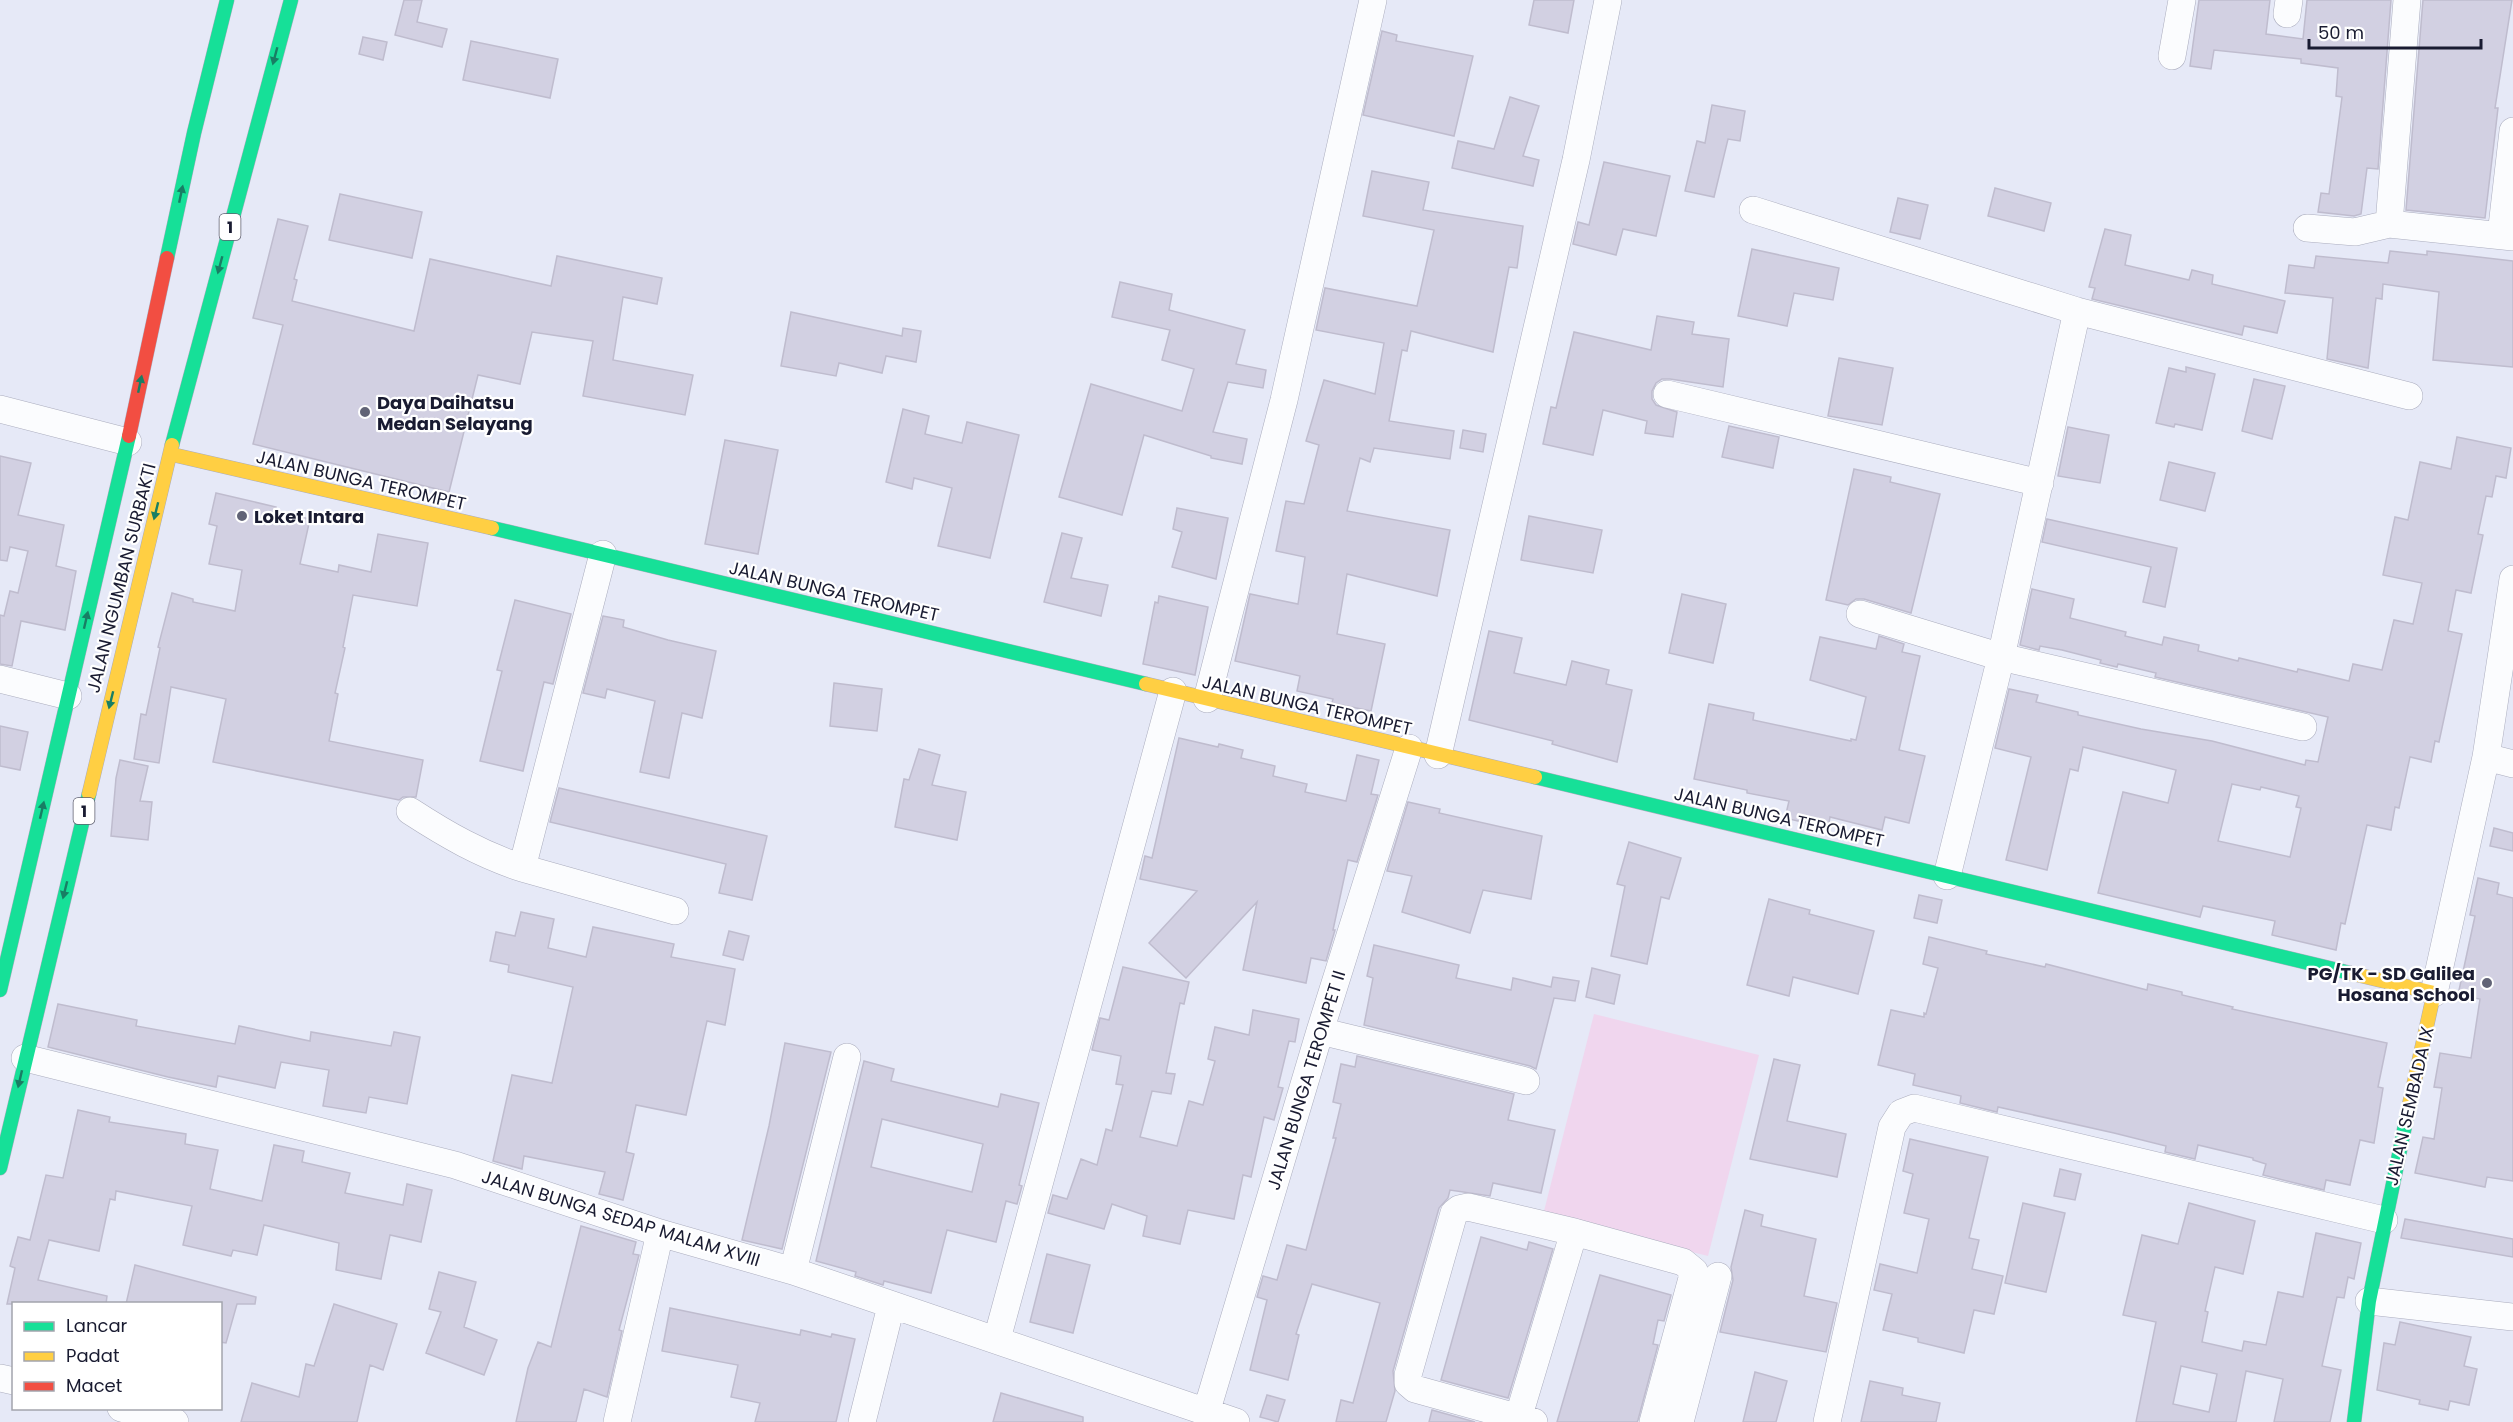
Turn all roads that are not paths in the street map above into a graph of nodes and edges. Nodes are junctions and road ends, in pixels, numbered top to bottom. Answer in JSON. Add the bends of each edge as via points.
{"nodes":[{"id":1,"x":227,"y":0,"type":"edge"},
{"id":2,"x":291,"y":0,"type":"edge"},
{"id":3,"x":1373,"y":0,"type":"edge"},
{"id":4,"x":1608,"y":0,"type":"edge"},
{"id":5,"x":2182,"y":0,"type":"edge"},
{"id":6,"x":2407,"y":0,"type":"edge"},
{"id":7,"x":2172,"y":56,"type":"dead end"},
{"id":8,"x":2513,"y":131,"type":"edge"},
{"id":9,"x":1753,"y":210,"type":"dead end"},
{"id":10,"x":2389,"y":224,"type":"junction"},
{"id":11,"x":2307,"y":228,"type":"dead end"},
{"id":12,"x":2507,"y":236,"type":"edge"},
{"id":13,"x":2077,"y":311,"type":"junction"},
{"id":14,"x":1667,"y":394,"type":"dead end"},
{"id":15,"x":2409,"y":396,"type":"dead end"},
{"id":16,"x":0,"y":409,"type":"edge"},
{"id":17,"x":128,"y":442,"type":"junction"},
{"id":18,"x":170,"y":454,"type":"junction"},
{"id":19,"x":2040,"y":483,"type":"junction"},
{"id":20,"x":603,"y":554,"type":"junction"},
{"id":21,"x":2513,"y":579,"type":"edge"},
{"id":22,"x":1860,"y":614,"type":"dead end"},
{"id":23,"x":2001,"y":657,"type":"junction"},
{"id":24,"x":0,"y":679,"type":"edge"},
{"id":25,"x":1173,"y":691,"type":"junction"},
{"id":26,"x":68,"y":696,"type":"junction"},
{"id":27,"x":1207,"y":699,"type":"junction"},
{"id":28,"x":2303,"y":728,"type":"dead end"},
{"id":29,"x":1409,"y":748,"type":"junction"},
{"id":30,"x":1438,"y":754,"type":"junction"},
{"id":31,"x":2486,"y":757,"type":"junction"},
{"id":32,"x":2513,"y":764,"type":"edge"},
{"id":33,"x":410,"y":811,"type":"dead end"},
{"id":34,"x":522,"y":868,"type":"junction"},
{"id":35,"x":1947,"y":876,"type":"junction"},
{"id":36,"x":675,"y":912,"type":"dead end"},
{"id":37,"x":0,"y":990,"type":"edge"},
{"id":38,"x":2434,"y":993,"type":"junction"},
{"id":39,"x":1320,"y":1031,"type":"junction"},
{"id":40,"x":847,"y":1057,"type":"dead end"},
{"id":41,"x":25,"y":1058,"type":"junction"},
{"id":42,"x":1526,"y":1081,"type":"dead end"},
{"id":43,"x":0,"y":1168,"type":"edge"},
{"id":44,"x":2384,"y":1220,"type":"junction"},
{"id":45,"x":1574,"y":1232,"type":"junction"},
{"id":46,"x":660,"y":1233,"type":"junction"},
{"id":47,"x":793,"y":1271,"type":"junction"},
{"id":48,"x":1718,"y":1276,"type":"dead end"},
{"id":49,"x":2368,"y":1301,"type":"junction"},
{"id":50,"x":891,"y":1306,"type":"junction"},
{"id":51,"x":2513,"y":1317,"type":"edge"},
{"id":52,"x":997,"y":1339,"type":"junction"},
{"id":53,"x":129,"y":1410,"type":"edge"},
{"id":54,"x":1196,"y":1414,"type":"edge"},
{"id":55,"x":1523,"y":1420,"type":"edge"},
{"id":56,"x":174,"y":1422,"type":"edge"},
{"id":57,"x":617,"y":1422,"type":"edge"},
{"id":58,"x":862,"y":1422,"type":"edge"},
{"id":59,"x":1236,"y":1422,"type":"edge"},
{"id":60,"x":1653,"y":1422,"type":"edge"},
{"id":61,"x":1680,"y":1422,"type":"edge"},
{"id":62,"x":1827,"y":1422,"type":"edge"},
{"id":63,"x":2354,"y":1422,"type":"edge"}],
"edges":[{"from":17,"to":1,"type":"main road","name":"JALAN NGUMBAN SURBAKTI","one_way":true,"via":[[194,133]]},
{"from":2,"to":18,"type":"main road","name":"JALAN NGUMBAN SURBAKTI","number":"1","one_way":true},
{"from":3,"to":27,"type":"street","via":[[1284,400]]},
{"from":4,"to":30,"type":"street","via":[[1576,160]]},
{"from":5,"to":7,"type":"street"},
{"from":6,"to":10,"type":"street"},
{"from":8,"to":12,"type":"street"},
{"from":9,"to":13,"type":"street"},
{"from":10,"to":11,"type":"street","via":[[2355,232]]},
{"from":10,"to":12,"type":"street"},
{"from":13,"to":15,"type":"street"},
{"from":13,"to":19,"type":"street"},
{"from":14,"to":19,"type":"street"},
{"from":16,"to":17,"type":"street"},
{"from":26,"to":17,"type":"main road","name":"JALAN NGUMBAN SURBAKTI","one_way":true},
{"from":18,"to":20,"type":"main road","name":"JALAN BUNGA TEROMPET"},
{"from":18,"to":41,"type":"main road","name":"JALAN NGUMBAN SURBAKTI","number":"1","one_way":true},
{"from":19,"to":23,"type":"street"},
{"from":20,"to":25,"type":"main road","name":"JALAN BUNGA TEROMPET"},
{"from":20,"to":34,"type":"street"},
{"from":21,"to":31,"type":"street","name":"JALAN SEMBADA IX"},
{"from":22,"to":23,"type":"street"},
{"from":23,"to":28,"type":"street"},
{"from":23,"to":35,"type":"street"},
{"from":24,"to":26,"type":"street"},
{"from":25,"to":27,"type":"main road","name":"JALAN BUNGA TEROMPET"},
{"from":25,"to":52,"type":"street"},
{"from":37,"to":26,"type":"main road","name":"JALAN NGUMBAN SURBAKTI","one_way":true},
{"from":27,"to":29,"type":"main road","name":"JALAN BUNGA TEROMPET"},
{"from":29,"to":30,"type":"main road","name":"JALAN BUNGA TEROMPET"},
{"from":29,"to":39,"type":"street","name":"JALAN BUNGA TEROMPET II"},
{"from":30,"to":35,"type":"main road","name":"JALAN BUNGA TEROMPET"},
{"from":31,"to":32,"type":"street"},
{"from":31,"to":38,"type":"street","name":"JALAN SEMBADA IX"},
{"from":33,"to":34,"type":"street","via":[[456,841]]},
{"from":34,"to":36,"type":"street"},
{"from":35,"to":38,"type":"main road","name":"JALAN BUNGA TEROMPET"},
{"from":38,"to":44,"type":"main road","name":"JALAN SEMBADA IX"},
{"from":39,"to":42,"type":"street"},
{"from":39,"to":54,"type":"street","name":"JALAN BUNGA TEROMPET II"},
{"from":40,"to":47,"type":"street"},
{"from":41,"to":43,"type":"main road","name":"JALAN NGUMBAN SURBAKTI","number":"1","one_way":true},
{"from":41,"to":46,"type":"street","name":"JALAN BUNGA SEDAP MALAM XVIII","via":[[455,1166]]},
{"from":44,"to":49,"type":"main road","name":"JALAN SEMBADA IX"},
{"from":44,"to":62,"type":"street","via":[[1914,1108],[1901,1113],[1892,1127]]},
{"from":45,"to":55,"type":"street"},
{"from":45,"to":55,"type":"street","via":[[1468,1207],[1454,1213],[1408,1375],[1408,1383],[1415,1389]]},
{"from":45,"to":60,"type":"street","via":[[1683,1262],[1694,1271]]},
{"from":46,"to":47,"type":"street","name":"JALAN BUNGA SEDAP MALAM XVIII"},
{"from":46,"to":57,"type":"street"},
{"from":47,"to":50,"type":"street","name":"JALAN BUNGA SEDAP MALAM XVIII"},
{"from":48,"to":61,"type":"street"},
{"from":49,"to":51,"type":"street"},
{"from":49,"to":63,"type":"main road","name":"JALAN SEMBADA IX"},
{"from":50,"to":52,"type":"street","name":"JALAN BUNGA SEDAP MALAM XVIII"},
{"from":50,"to":58,"type":"street"},
{"from":52,"to":54,"type":"street","name":"JALAN BUNGA SEDAP MALAM XVIII"},
{"from":53,"to":56,"type":"street"},
{"from":54,"to":59,"type":"street","name":"JALAN BUNGA SEDAP MALAM XVIII"}]}
